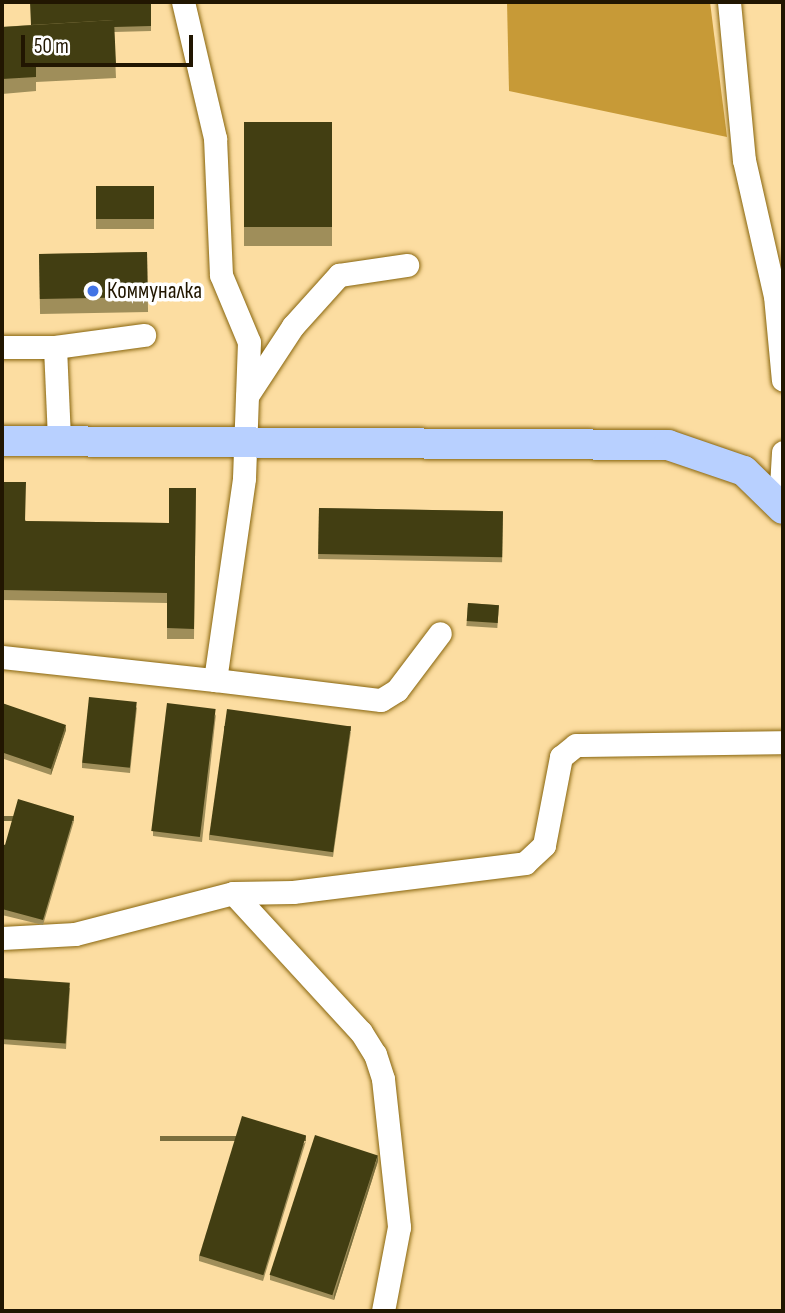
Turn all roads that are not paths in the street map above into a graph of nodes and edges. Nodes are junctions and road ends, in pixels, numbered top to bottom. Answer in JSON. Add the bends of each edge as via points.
{"nodes":[{"id":1,"x":183,"y":2,"type":"edge"},
{"id":2,"x":729,"y":2,"type":"edge"},
{"id":3,"x":407,"y":265,"type":"dead end"},
{"id":4,"x":144,"y":335,"type":"dead end"},
{"id":5,"x":2,"y":347,"type":"edge"},
{"id":6,"x":55,"y":347,"type":"junction"},
{"id":7,"x":783,"y":380,"type":"edge"},
{"id":8,"x":247,"y":396,"type":"junction"},
{"id":9,"x":244,"y":439,"type":"junction"},
{"id":10,"x":59,"y":440,"type":"junction"},
{"id":11,"x":2,"y":441,"type":"edge"},
{"id":12,"x":783,"y":452,"type":"edge"},
{"id":13,"x":782,"y":506,"type":"edge"},
{"id":14,"x":440,"y":633,"type":"dead end"},
{"id":15,"x":2,"y":657,"type":"edge"},
{"id":16,"x":215,"y":680,"type":"junction"},
{"id":17,"x":783,"y":742,"type":"edge"},
{"id":18,"x":233,"y":892,"type":"junction"},
{"id":19,"x":2,"y":938,"type":"edge"},
{"id":20,"x":383,"y":1311,"type":"edge"}],
"edges":[{"from":1,"to":8,"type":"street","via":[[215,138],[221,275],[249,342]]},
{"from":2,"to":7,"type":"street","via":[[744,160],[775,296]]},
{"from":3,"to":8,"type":"street","via":[[339,275],[293,326]]},
{"from":4,"to":6,"type":"street"},
{"from":5,"to":6,"type":"street"},
{"from":6,"to":10,"type":"street"},
{"from":8,"to":9,"type":"street"},
{"from":9,"to":10,"type":"main road"},
{"from":9,"to":13,"type":"main road","via":[[668,445],[744,471]]},
{"from":9,"to":16,"type":"street","via":[[244,478]]},
{"from":10,"to":11,"type":"main road"},
{"from":12,"to":13,"type":"street"},
{"from":14,"to":16,"type":"street","via":[[397,690],[381,700],[360,701]]},
{"from":15,"to":16,"type":"street"},
{"from":17,"to":18,"type":"street","via":[[576,745],[562,757],[544,845],[525,863],[293,891]]},
{"from":18,"to":19,"type":"street","via":[[75,934]]},
{"from":18,"to":20,"type":"street","via":[[361,1032],[375,1054],[383,1079],[399,1227]]}]}
